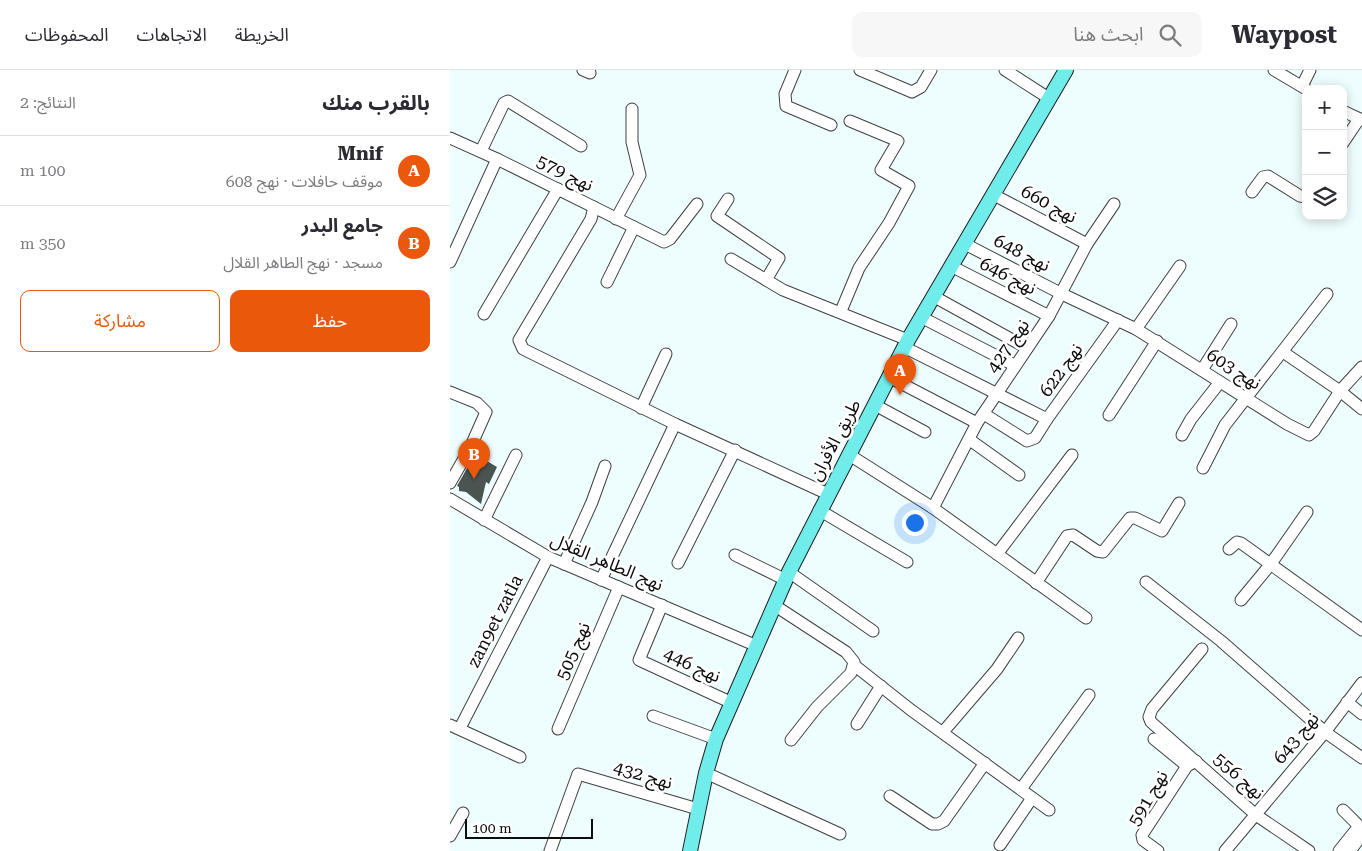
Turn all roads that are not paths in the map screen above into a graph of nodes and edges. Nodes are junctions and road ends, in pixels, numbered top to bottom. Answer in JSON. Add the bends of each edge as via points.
{"nodes":[{"id":1,"x":795,"y":70,"type":"edge"},
{"id":2,"x":860,"y":70,"type":"edge"},
{"id":3,"x":931,"y":70,"type":"edge"},
{"id":4,"x":1005,"y":70,"type":"edge"},
{"id":5,"x":1066,"y":70,"type":"edge"},
{"id":6,"x":1274,"y":70,"type":"edge"},
{"id":7,"x":1310,"y":70,"type":"edge"},
{"id":8,"x":1305,"y":85,"type":"edge"},
{"id":9,"x":1302,"y":87,"type":"edge"},
{"id":10,"x":1050,"y":99,"type":"junction"},
{"id":11,"x":632,"y":109,"type":"dead end"},
{"id":12,"x":1347,"y":113,"type":"edge"},
{"id":13,"x":1360,"y":120,"type":"edge"},
{"id":14,"x":850,"y":121,"type":"dead end"},
{"id":15,"x":831,"y":125,"type":"dead end"},
{"id":16,"x":450,"y":138,"type":"edge"},
{"id":17,"x":1347,"y":138,"type":"edge"},
{"id":18,"x":581,"y":146,"type":"dead end"},
{"id":19,"x":481,"y":151,"type":"junction"},
{"id":20,"x":497,"y":158,"type":"junction"},
{"id":21,"x":558,"y":189,"type":"junction"},
{"id":22,"x":1252,"y":192,"type":"dead end"},
{"id":23,"x":994,"y":195,"type":"junction"},
{"id":24,"x":1302,"y":196,"type":"edge"},
{"id":25,"x":728,"y":199,"type":"dead end"},
{"id":26,"x":696,"y":204,"type":"dead end"},
{"id":27,"x":1114,"y":204,"type":"dead end"},
{"id":28,"x":594,"y":206,"type":"junction"},
{"id":29,"x":616,"y":219,"type":"junction"},
{"id":30,"x":634,"y":227,"type":"junction"},
{"id":31,"x":965,"y":244,"type":"junction"},
{"id":32,"x":1088,"y":244,"type":"junction"},
{"id":33,"x":731,"y":259,"type":"dead end"},
{"id":34,"x":450,"y":262,"type":"edge"},
{"id":35,"x":951,"y":266,"type":"junction"},
{"id":36,"x":1180,"y":266,"type":"dead end"},
{"id":37,"x":766,"y":280,"type":"junction"},
{"id":38,"x":606,"y":282,"type":"dead end"},
{"id":39,"x":1062,"y":294,"type":"junction"},
{"id":40,"x":1327,"y":294,"type":"dead end"},
{"id":41,"x":933,"y":296,"type":"junction"},
{"id":42,"x":841,"y":311,"type":"junction"},
{"id":43,"x":484,"y":314,"type":"dead end"},
{"id":44,"x":1049,"y":316,"type":"junction"},
{"id":45,"x":921,"y":317,"type":"junction"},
{"id":46,"x":1118,"y":320,"type":"junction"},
{"id":47,"x":1231,"y":324,"type":"dead end"},
{"id":48,"x":1136,"y":328,"type":"junction"},
{"id":49,"x":1157,"y":341,"type":"junction"},
{"id":50,"x":906,"y":343,"type":"junction"},
{"id":51,"x":1027,"y":348,"type":"junction"},
{"id":52,"x":1283,"y":352,"type":"junction"},
{"id":53,"x":666,"y":354,"type":"dead end"},
{"id":54,"x":1014,"y":365,"type":"junction"},
{"id":55,"x":1362,"y":367,"type":"edge"},
{"id":56,"x":1202,"y":370,"type":"junction"},
{"id":57,"x":889,"y":377,"type":"junction"},
{"id":58,"x":1220,"y":382,"type":"junction"},
{"id":59,"x":1340,"y":390,"type":"junction"},
{"id":60,"x":450,"y":392,"type":"edge"},
{"id":61,"x":998,"y":393,"type":"junction"},
{"id":62,"x":1246,"y":397,"type":"junction"},
{"id":63,"x":875,"y":405,"type":"junction"},
{"id":64,"x":641,"y":408,"type":"junction"},
{"id":65,"x":1362,"y":409,"type":"edge"},
{"id":66,"x":1109,"y":415,"type":"dead end"},
{"id":67,"x":981,"y":419,"type":"junction"},
{"id":68,"x":1048,"y":419,"type":"junction"},
{"id":69,"x":675,"y":424,"type":"junction"},
{"id":70,"x":925,"y":432,"type":"dead end"},
{"id":71,"x":1182,"y":435,"type":"dead end"},
{"id":72,"x":970,"y":440,"type":"junction"},
{"id":73,"x":735,"y":450,"type":"junction"},
{"id":74,"x":516,"y":454,"type":"dead end"},
{"id":75,"x":848,"y":454,"type":"junction"},
{"id":76,"x":1072,"y":455,"type":"dead end"},
{"id":77,"x":605,"y":466,"type":"dead end"},
{"id":78,"x":1203,"y":468,"type":"dead end"},
{"id":79,"x":1018,"y":475,"type":"dead end"},
{"id":80,"x":450,"y":483,"type":"edge"},
{"id":81,"x":828,"y":494,"type":"junction"},
{"id":82,"x":450,"y":499,"type":"edge"},
{"id":83,"x":1179,"y":502,"type":"dead end"},
{"id":84,"x":932,"y":508,"type":"junction"},
{"id":85,"x":819,"y":510,"type":"junction"},
{"id":86,"x":1307,"y":512,"type":"dead end"},
{"id":87,"x":484,"y":520,"type":"junction"},
{"id":88,"x":1229,"y":549,"type":"dead end"},
{"id":89,"x":996,"y":554,"type":"junction"},
{"id":90,"x":735,"y":555,"type":"dead end"},
{"id":91,"x":548,"y":557,"type":"junction"},
{"id":92,"x":907,"y":562,"type":"dead end"},
{"id":93,"x":678,"y":563,"type":"dead end"},
{"id":94,"x":564,"y":564,"type":"junction"},
{"id":95,"x":1270,"y":565,"type":"junction"},
{"id":96,"x":788,"y":576,"type":"junction"},
{"id":97,"x":601,"y":580,"type":"junction"},
{"id":98,"x":1036,"y":582,"type":"junction"},
{"id":99,"x":1146,"y":582,"type":"dead end"},
{"id":100,"x":619,"y":587,"type":"junction"},
{"id":101,"x":1241,"y":600,"type":"dead end"},
{"id":102,"x":662,"y":605,"type":"junction"},
{"id":103,"x":774,"y":605,"type":"junction"},
{"id":104,"x":1086,"y":618,"type":"dead end"},
{"id":105,"x":1362,"y":630,"type":"edge"},
{"id":106,"x":874,"y":631,"type":"dead end"},
{"id":107,"x":1018,"y":638,"type":"dead end"},
{"id":108,"x":757,"y":646,"type":"junction"},
{"id":109,"x":1202,"y":649,"type":"dead end"},
{"id":110,"x":854,"y":665,"type":"junction"},
{"id":111,"x":1362,"y":683,"type":"edge"},
{"id":112,"x":881,"y":686,"type":"junction"},
{"id":113,"x":1089,"y":695,"type":"dead end"},
{"id":114,"x":730,"y":702,"type":"junction"},
{"id":115,"x":1347,"y":702,"type":"junction"},
{"id":116,"x":1362,"y":714,"type":"edge"},
{"id":117,"x":653,"y":716,"type":"dead end"},
{"id":118,"x":857,"y":724,"type":"dead end"},
{"id":119,"x":455,"y":726,"type":"edge"},
{"id":120,"x":558,"y":729,"type":"dead end"},
{"id":121,"x":943,"y":732,"type":"junction"},
{"id":122,"x":1325,"y":732,"type":"junction"},
{"id":123,"x":716,"y":739,"type":"junction"},
{"id":124,"x":1154,"y":739,"type":"dead end"},
{"id":125,"x":791,"y":740,"type":"dead end"},
{"id":126,"x":520,"y":757,"type":"dead end"},
{"id":127,"x":1362,"y":758,"type":"edge"},
{"id":128,"x":1192,"y":763,"type":"junction"},
{"id":129,"x":985,"y":764,"type":"junction"},
{"id":130,"x":706,"y":773,"type":"junction"},
{"id":131,"x":1021,"y":789,"type":"junction"},
{"id":132,"x":890,"y":796,"type":"dead end"},
{"id":133,"x":1032,"y":798,"type":"junction"},
{"id":134,"x":698,"y":809,"type":"junction"},
{"id":135,"x":1049,"y":810,"type":"dead end"},
{"id":136,"x":1343,"y":810,"type":"dead end"},
{"id":137,"x":462,"y":813,"type":"dead end"},
{"id":138,"x":1256,"y":814,"type":"junction"},
{"id":139,"x":840,"y":834,"type":"dead end"},
{"id":140,"x":1362,"y":835,"type":"edge"},
{"id":141,"x":450,"y":836,"type":"edge"},
{"id":142,"x":1000,"y":845,"type":"dead end"},
{"id":143,"x":550,"y":851,"type":"edge"},
{"id":144,"x":690,"y":851,"type":"edge"},
{"id":145,"x":1158,"y":851,"type":"edge"},
{"id":146,"x":1225,"y":851,"type":"edge"},
{"id":147,"x":1309,"y":851,"type":"edge"},
{"id":148,"x":1339,"y":851,"type":"edge"},
{"id":149,"x":1350,"y":851,"type":"edge"}],
"edges":[{"from":1,"to":15,"type":"street","via":[[786,94],[786,106]]},
{"from":2,"to":3,"type":"street","via":[[912,92],[922,87]]},
{"from":4,"to":10,"type":"street"},
{"from":5,"to":10,"type":"main road","name":"طريق الأفران"},
{"from":6,"to":9,"type":"street"},
{"from":7,"to":8,"type":"street"},
{"from":10,"to":23,"type":"main road","name":"طريق الأفران"},
{"from":11,"to":29,"type":"street","via":[[632,142],[640,175]]},
{"from":12,"to":13,"type":"street"},
{"from":13,"to":17,"type":"street"},
{"from":14,"to":42,"type":"street","via":[[898,141],[881,170],[909,186],[859,268]]},
{"from":16,"to":19,"type":"street","name":"نهج 579"},
{"from":18,"to":19,"type":"street","via":[[508,101],[504,103]]},
{"from":19,"to":20,"type":"street","name":"نهج 579"},
{"from":20,"to":21,"type":"street","name":"نهج 579"},
{"from":20,"to":34,"type":"street"},
{"from":21,"to":28,"type":"street","name":"نهج 579"},
{"from":21,"to":43,"type":"street"},
{"from":22,"to":24,"type":"street","via":[[1268,176]]},
{"from":23,"to":31,"type":"main road","name":"طريق الأفران"},
{"from":23,"to":32,"type":"street","name":"نهج 660"},
{"from":25,"to":37,"type":"street","via":[[717,216],[779,258]]},
{"from":26,"to":30,"type":"street","name":"نهج 579","via":[[670,239],[664,242]]},
{"from":27,"to":32,"type":"street","name":"نهج 427"},
{"from":28,"to":29,"type":"street","name":"نهج 579"},
{"from":28,"to":64,"type":"street","via":[[591,218],[519,340],[523,348]]},
{"from":29,"to":30,"type":"street","name":"نهج 579"},
{"from":30,"to":38,"type":"street"},
{"from":31,"to":35,"type":"main road","name":"طريق الأفران"},
{"from":31,"to":39,"type":"street","name":"نهج 648"},
{"from":32,"to":39,"type":"street","name":"نهج 427"},
{"from":33,"to":37,"type":"street"},
{"from":35,"to":41,"type":"main road","name":"طريق الأفران"},
{"from":35,"to":44,"type":"street","name":"نهج 646"},
{"from":36,"to":48,"type":"street"},
{"from":37,"to":42,"type":"street","via":[[783,290]]},
{"from":39,"to":44,"type":"street","name":"نهج 427"},
{"from":39,"to":46,"type":"street","name":"نهج 603"},
{"from":40,"to":52,"type":"street"},
{"from":41,"to":45,"type":"main road","name":"طريق الأفران"},
{"from":41,"to":51,"type":"street"},
{"from":42,"to":50,"type":"street"},
{"from":44,"to":51,"type":"street","name":"نهج 427"},
{"from":45,"to":50,"type":"main road","name":"طريق الأفران"},
{"from":45,"to":54,"type":"street"},
{"from":46,"to":48,"type":"street","name":"نهج 603"},
{"from":46,"to":68,"type":"street","name":"نهج 622"},
{"from":47,"to":56,"type":"street"},
{"from":48,"to":49,"type":"street","name":"نهج 603"},
{"from":49,"to":56,"type":"street","name":"نهج 603"},
{"from":49,"to":66,"type":"street"},
{"from":50,"to":57,"type":"main road","name":"طريق الأفران"},
{"from":50,"to":61,"type":"street","name":"نهج 622"},
{"from":51,"to":54,"type":"street","name":"نهج 427"},
{"from":52,"to":59,"type":"street"},
{"from":52,"to":62,"type":"street"},
{"from":53,"to":64,"type":"street"},
{"from":54,"to":61,"type":"street","name":"نهج 427"},
{"from":55,"to":59,"type":"street","name":"نهج 603"},
{"from":56,"to":58,"type":"street","name":"نهج 603"},
{"from":57,"to":63,"type":"main road","name":"طريق الأفران"},
{"from":57,"to":67,"type":"street"},
{"from":58,"to":62,"type":"street","name":"نهج 603"},
{"from":58,"to":71,"type":"street"},
{"from":59,"to":62,"type":"street","name":"نهج 603","via":[[1309,435]]},
{"from":59,"to":65,"type":"street"},
{"from":60,"to":80,"type":"street","via":[[477,403],[486,412]]},
{"from":61,"to":67,"type":"street","name":"نهج 427"},
{"from":61,"to":68,"type":"street","name":"نهج 622"},
{"from":62,"to":78,"type":"street","via":[[1226,425]]},
{"from":63,"to":70,"type":"street"},
{"from":63,"to":75,"type":"main road","name":"طريق الأفران"},
{"from":64,"to":69,"type":"street"},
{"from":67,"to":68,"type":"street","via":[[1029,441],[1036,438]]},
{"from":67,"to":72,"type":"street","name":"نهج 427"},
{"from":69,"to":73,"type":"street"},
{"from":69,"to":97,"type":"street"},
{"from":72,"to":79,"type":"street"},
{"from":72,"to":84,"type":"street","name":"نهج 427"},
{"from":73,"to":81,"type":"street"},
{"from":73,"to":93,"type":"street"},
{"from":74,"to":87,"type":"street"},
{"from":75,"to":81,"type":"main road","name":"طريق الأفران"},
{"from":75,"to":84,"type":"street"},
{"from":76,"to":89,"type":"street"},
{"from":77,"to":94,"type":"street"},
{"from":81,"to":85,"type":"main road","name":"طريق الأفران"},
{"from":82,"to":87,"type":"street","name":"نهج الطاهر القلال"},
{"from":83,"to":98,"type":"street","via":[[1162,531],[1130,518],[1103,552],[1073,535],[1067,536]]},
{"from":84,"to":89,"type":"street"},
{"from":85,"to":92,"type":"street"},
{"from":85,"to":96,"type":"main road","name":"طريق الأفران"},
{"from":86,"to":95,"type":"street"},
{"from":87,"to":91,"type":"street","name":"نهج الطاهر القلال"},
{"from":88,"to":95,"type":"street","via":[[1240,542]]},
{"from":89,"to":98,"type":"street"},
{"from":90,"to":96,"type":"street"},
{"from":91,"to":94,"type":"street","name":"نهج الطاهر القلال"},
{"from":91,"to":119,"type":"street","name":"zan9et zatla"},
{"from":94,"to":97,"type":"street","name":"نهج الطاهر القلال"},
{"from":95,"to":101,"type":"street"},
{"from":95,"to":105,"type":"street"},
{"from":96,"to":103,"type":"main road","name":"طريق الأفران"},
{"from":96,"to":106,"type":"street"},
{"from":97,"to":100,"type":"street","name":"نهج الطاهر القلال"},
{"from":98,"to":104,"type":"street"},
{"from":99,"to":122,"type":"street"},
{"from":100,"to":102,"type":"street","name":"نهج الطاهر القلال"},
{"from":100,"to":120,"type":"street","name":"نهج 505"},
{"from":102,"to":108,"type":"street","name":"نهج الطاهر القلال"},
{"from":102,"to":114,"type":"street","name":"نهج 446","via":[[639,660]]},
{"from":103,"to":108,"type":"main road","name":"طريق الأفران"},
{"from":103,"to":110,"type":"street","via":[[846,652]]},
{"from":107,"to":121,"type":"street","via":[[997,669]]},
{"from":108,"to":114,"type":"main road","name":"طريق الأفران"},
{"from":109,"to":128,"type":"street","name":"نهج 556","via":[[1152,709],[1149,717]]},
{"from":110,"to":112,"type":"street"},
{"from":110,"to":125,"type":"street","via":[[851,673],[814,710]]},
{"from":111,"to":115,"type":"street","name":"نهج 643"},
{"from":112,"to":118,"type":"street"},
{"from":112,"to":121,"type":"street"},
{"from":113,"to":131,"type":"street"},
{"from":114,"to":123,"type":"main road","name":"طريق الأفران"},
{"from":115,"to":116,"type":"street"},
{"from":115,"to":122,"type":"street","name":"نهج 643"},
{"from":117,"to":123,"type":"street"},
{"from":119,"to":126,"type":"street"},
{"from":121,"to":129,"type":"street"},
{"from":122,"to":127,"type":"street"},
{"from":122,"to":138,"type":"street","name":"نهج 643"},
{"from":123,"to":130,"type":"main road","name":"طريق الأفران"},
{"from":124,"to":128,"type":"street"},
{"from":128,"to":138,"type":"street","name":"نهج 556"},
{"from":128,"to":145,"type":"street","name":"نهج 591","via":[[1142,835],[1143,840]]},
{"from":129,"to":131,"type":"street"},
{"from":129,"to":132,"type":"street","via":[[944,821],[938,824],[932,824]]},
{"from":130,"to":134,"type":"main road","name":"طريق الأفران"},
{"from":130,"to":139,"type":"street"},
{"from":131,"to":133,"type":"street"},
{"from":133,"to":135,"type":"street"},
{"from":133,"to":142,"type":"street"},
{"from":134,"to":143,"type":"street","name":"نهج 432","via":[[578,774]]},
{"from":134,"to":144,"type":"main road","name":"طريق الأفران"},
{"from":136,"to":148,"type":"street","via":[[1359,826]]},
{"from":137,"to":141,"type":"street"},
{"from":138,"to":146,"type":"street","name":"نهج 643"},
{"from":138,"to":147,"type":"street","name":"نهج 556"},
{"from":140,"to":149,"type":"street"}]}
